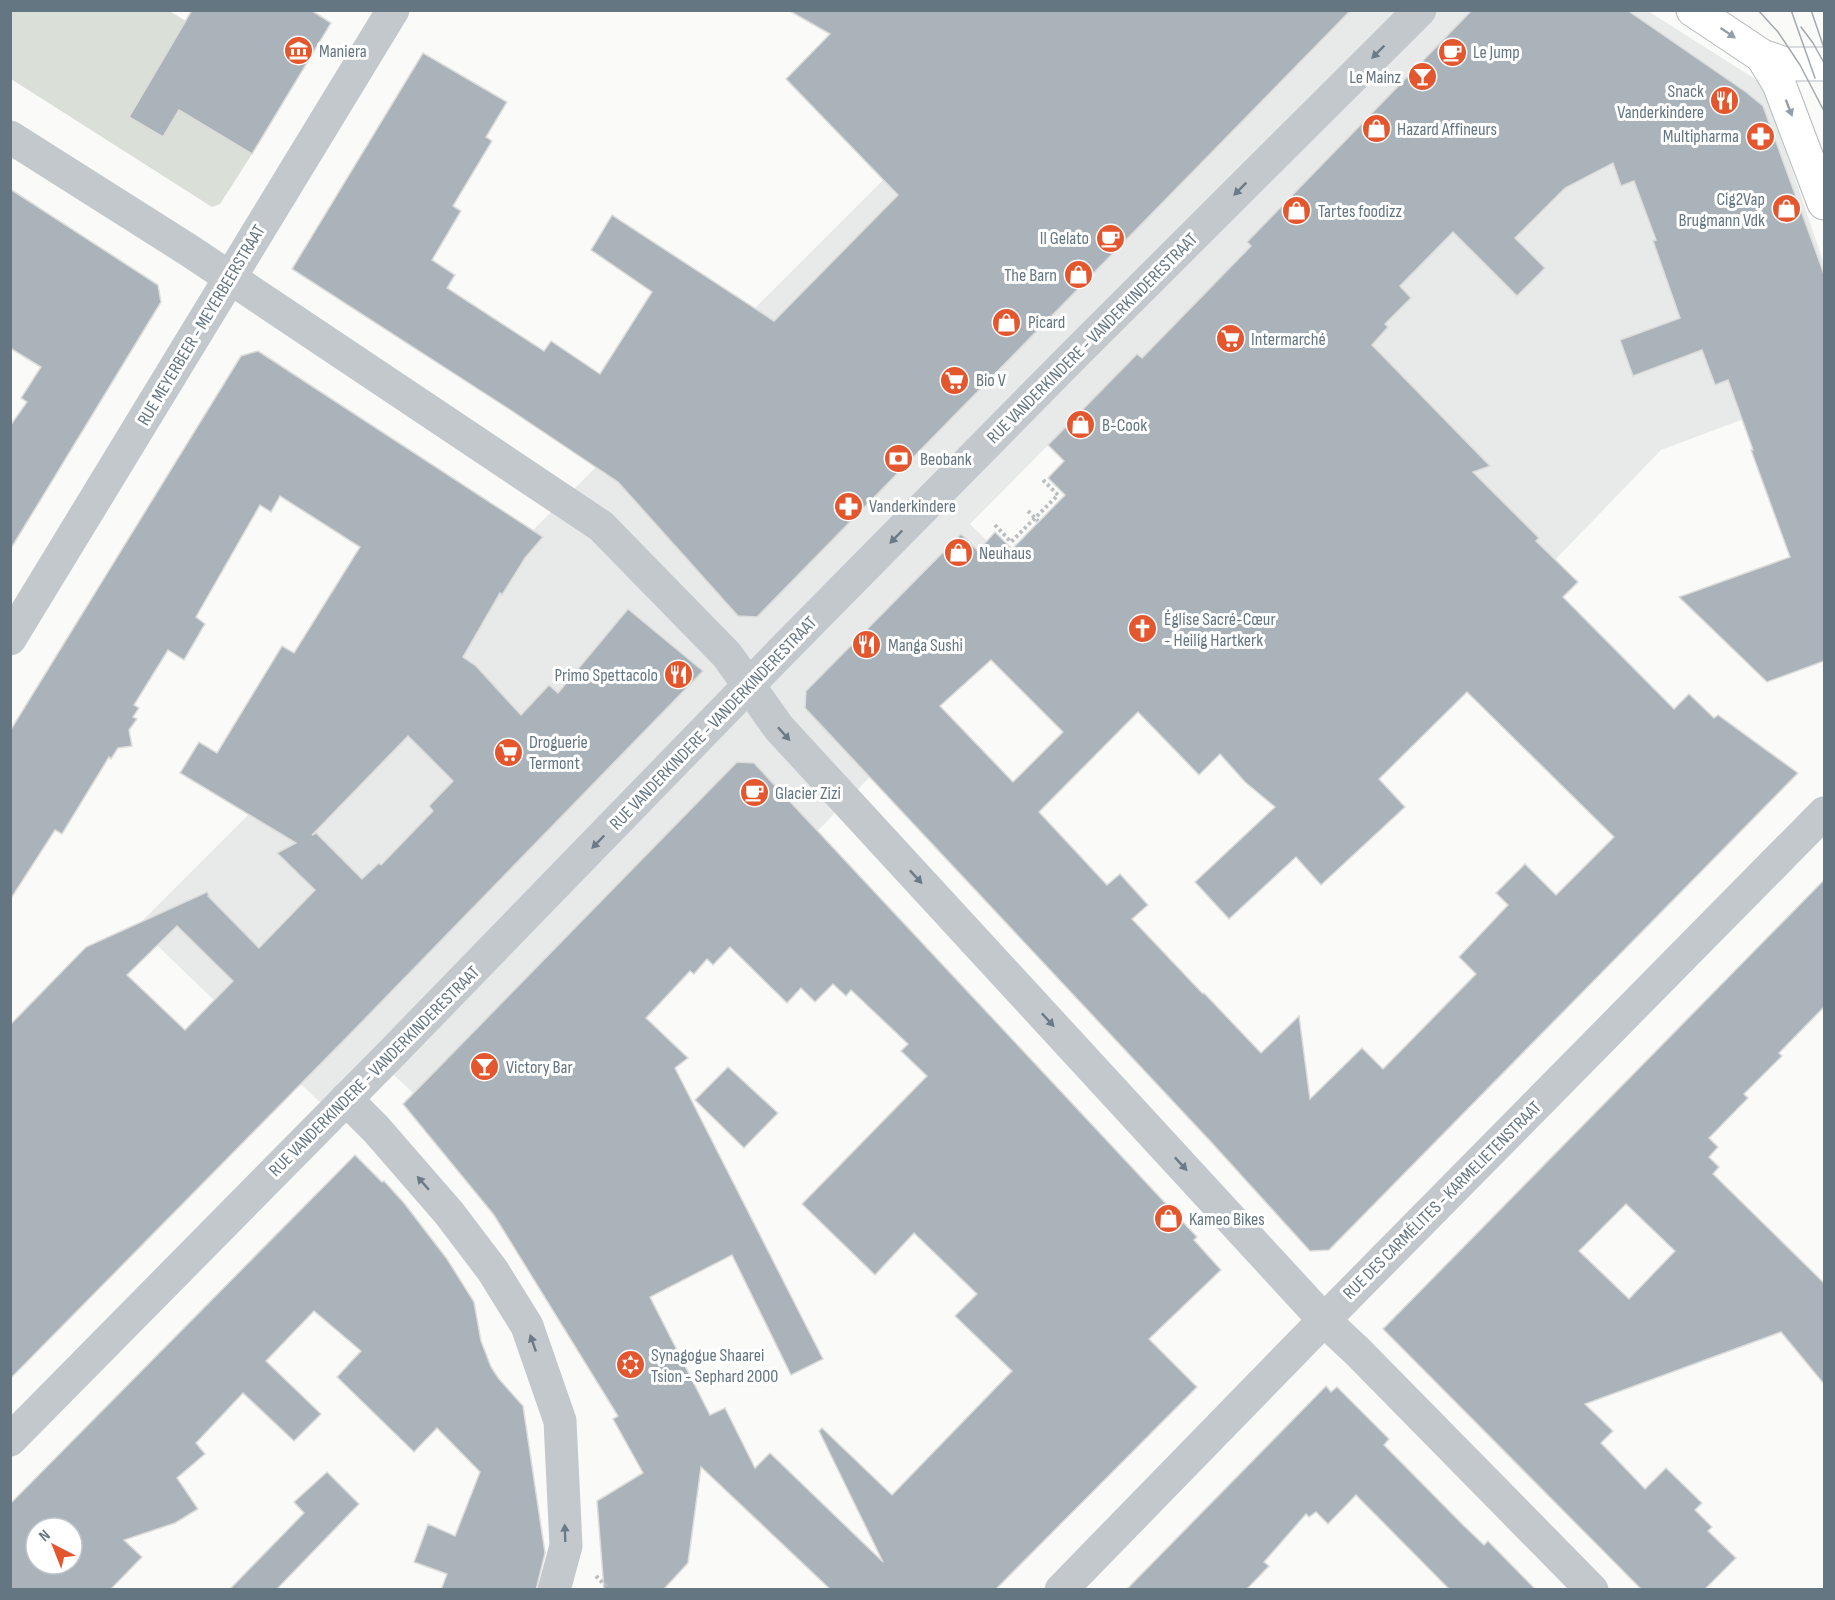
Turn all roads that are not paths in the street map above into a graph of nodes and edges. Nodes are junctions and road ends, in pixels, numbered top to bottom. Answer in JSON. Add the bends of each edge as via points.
{"nodes":[{"id":1,"x":393,"y":10,"type":"edge"},
{"id":2,"x":1420,"y":10,"type":"edge"},
{"id":3,"x":1693,"y":10,"type":"edge"},
{"id":4,"x":1762,"y":57,"type":"junction"},
{"id":5,"x":1824,"y":64,"type":"edge"},
{"id":6,"x":10,"y":137,"type":"edge"},
{"id":7,"x":1824,"y":203,"type":"edge"},
{"id":8,"x":230,"y":277,"type":"junction"},
{"id":9,"x":10,"y":639,"type":"edge"},
{"id":10,"x":749,"y":687,"type":"junction"},
{"id":11,"x":1824,"y":813,"type":"edge"},
{"id":12,"x":346,"y":1099,"type":"junction"},
{"id":13,"x":1324,"y":1320,"type":"junction"},
{"id":14,"x":10,"y":1440,"type":"edge"},
{"id":15,"x":554,"y":1590,"type":"edge"},
{"id":16,"x":1061,"y":1590,"type":"edge"},
{"id":17,"x":1592,"y":1590,"type":"edge"}],
"edges":[{"from":1,"to":8,"type":"street","name":"RUE MEYERBEER - MEYERBEERSTRAAT"},
{"from":2,"to":10,"type":"street","name":"RUE VANDERKINDERE - VANDERKINDERESTRAAT","one_way":true,"via":[[1074,354]]},
{"from":3,"to":4,"type":"main road","one_way":true},
{"from":4,"to":5,"type":"main road","via":[[1785,64]]},
{"from":4,"to":7,"type":"main road","one_way":true,"via":[[1779,84]]},
{"from":6,"to":8,"type":"street"},
{"from":8,"to":9,"type":"street","name":"RUE MEYERBEER - MEYERBEERSTRAAT"},
{"from":8,"to":10,"type":"street","via":[[601,526],[727,655]]},
{"from":10,"to":12,"type":"street","name":"RUE VANDERKINDERE - VANDERKINDERESTRAAT","one_way":true},
{"from":10,"to":13,"type":"street","one_way":true,"via":[[779,728]]},
{"from":11,"to":13,"type":"street","name":"RUE DES CARMÉLITES - KARMELIETENSTRAAT"},
{"from":12,"to":14,"type":"street","name":"RUE VANDERKINDERE - VANDERKINDERESTRAAT"},
{"from":15,"to":12,"type":"street","one_way":true,"via":[[566,1546],[561,1421],[527,1326],[493,1270],[449,1213]]},
{"from":13,"to":16,"type":"street","name":"RUE DES CARMÉLITES - KARMELIETENSTRAAT"},
{"from":13,"to":17,"type":"street"}]}
